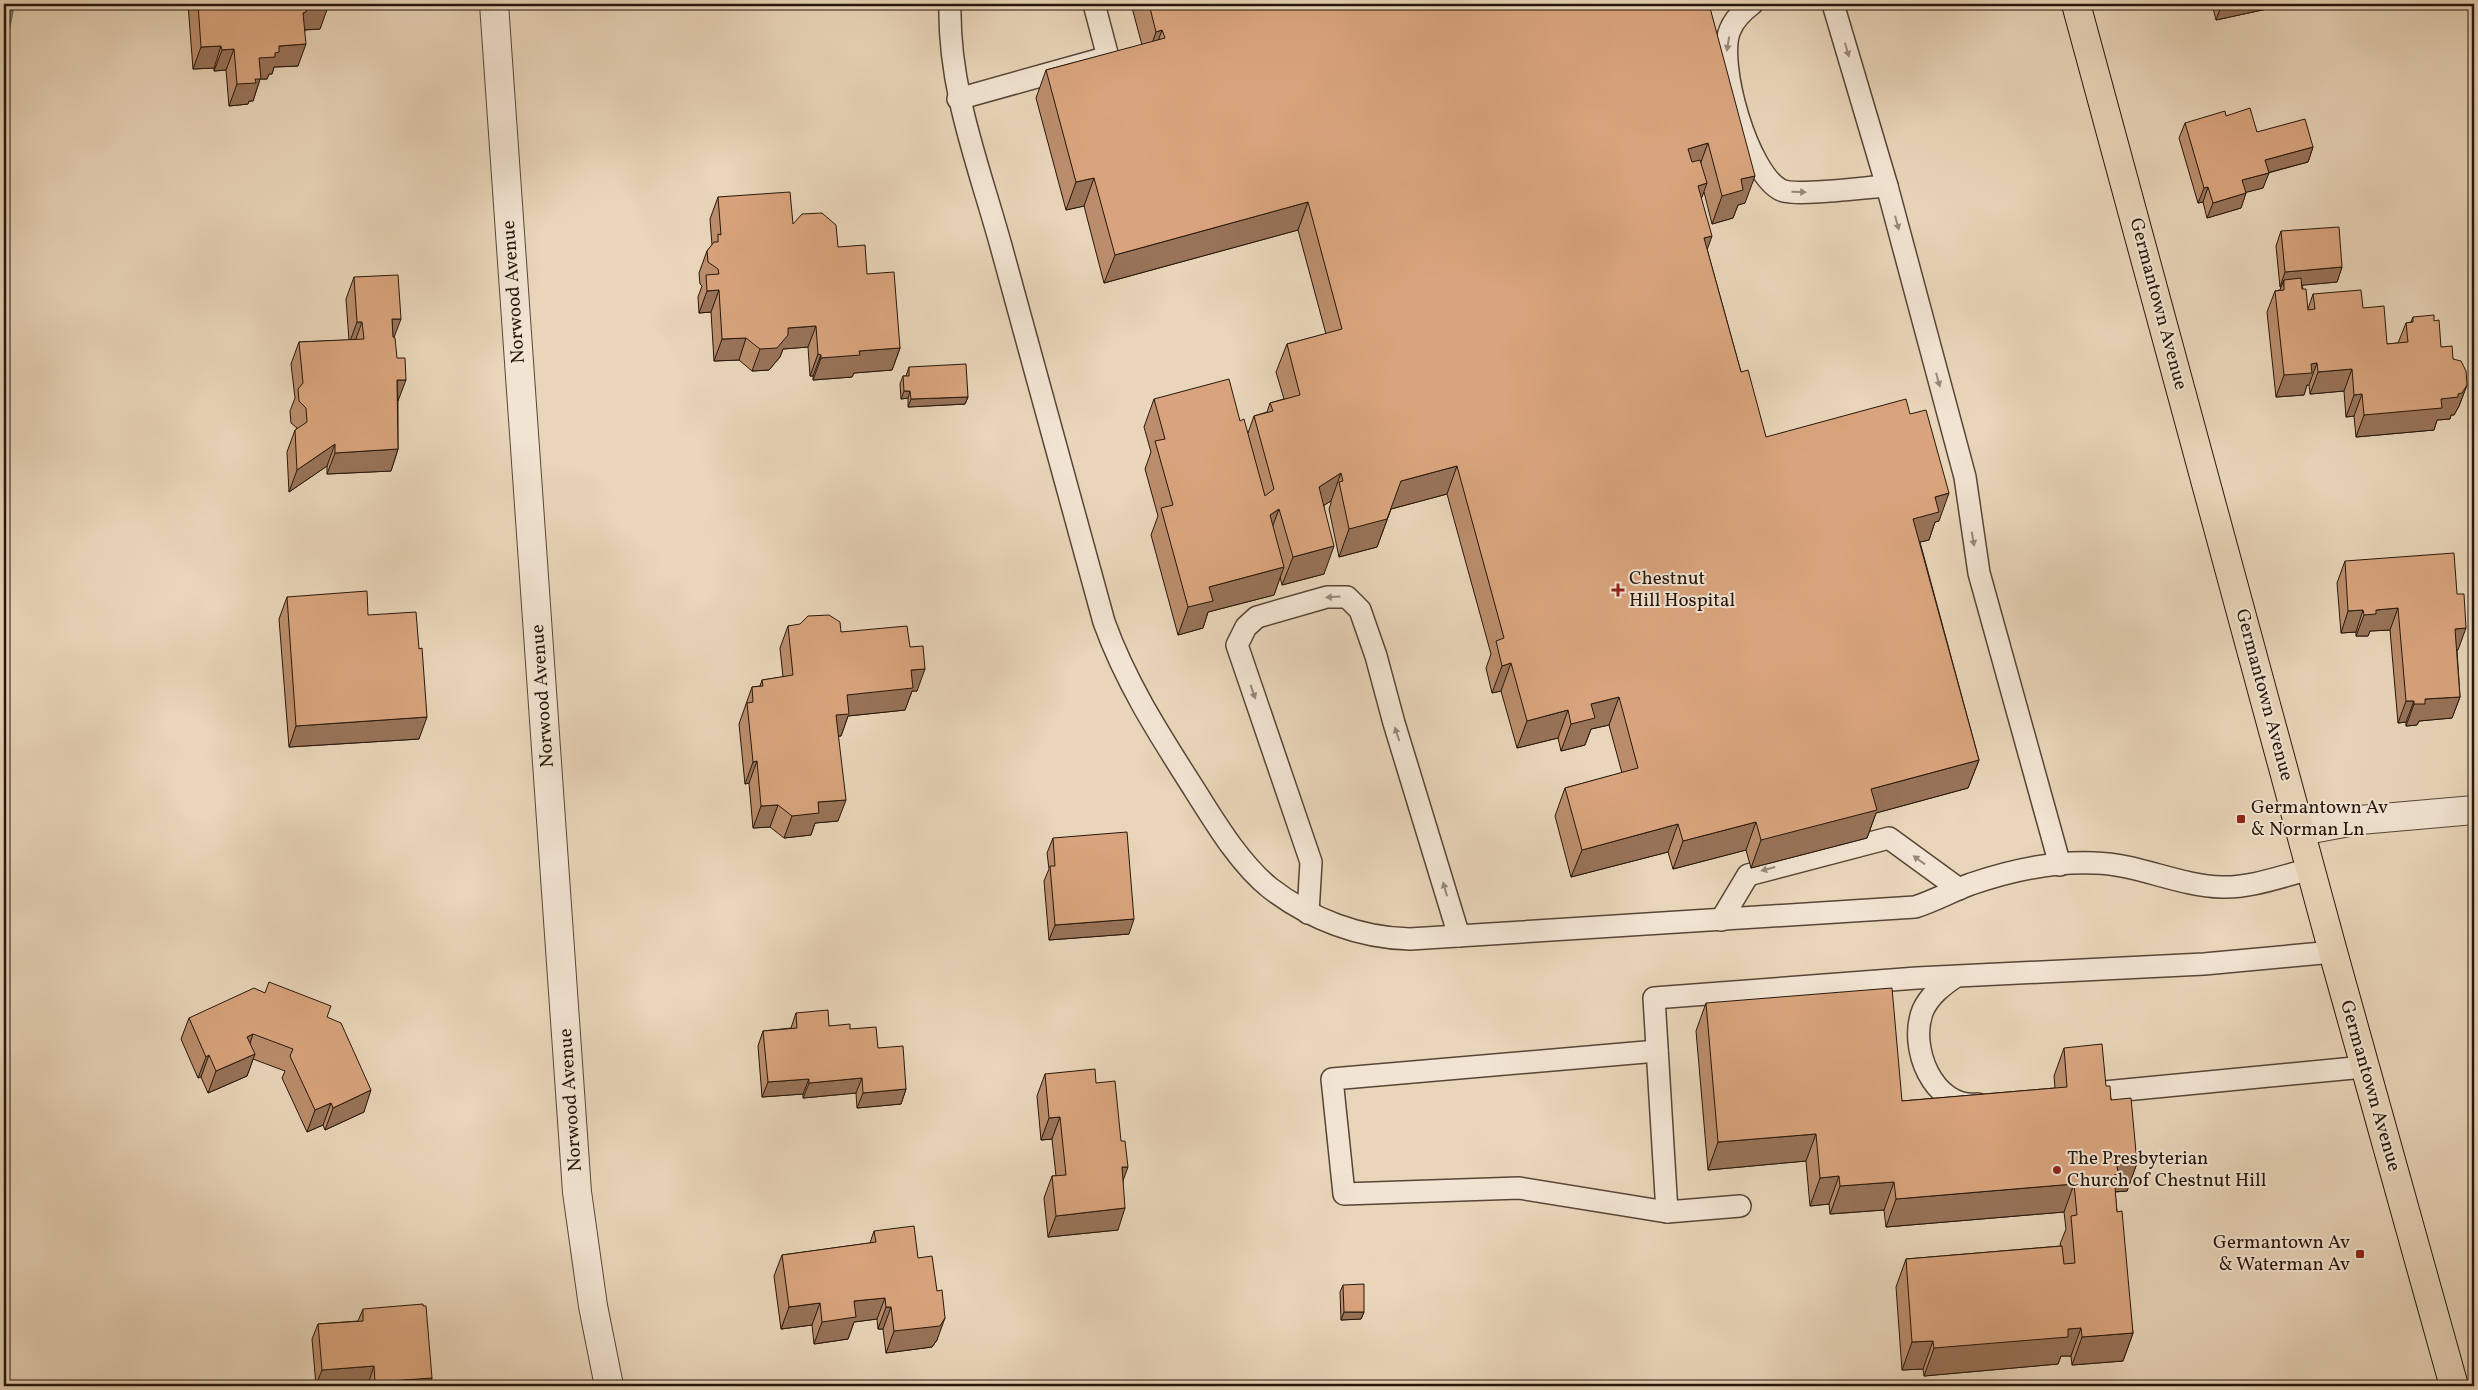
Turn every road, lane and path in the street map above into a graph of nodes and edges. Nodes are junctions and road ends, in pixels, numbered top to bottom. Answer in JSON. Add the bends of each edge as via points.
{"nodes":[{"id":1,"x":494,"y":4,"type":"edge"},
{"id":2,"x":950,"y":4,"type":"edge"},
{"id":3,"x":1094,"y":4,"type":"edge"},
{"id":4,"x":1752,"y":4,"type":"edge"},
{"id":5,"x":1833,"y":4,"type":"edge"},
{"id":6,"x":2076,"y":4,"type":"edge"},
{"id":7,"x":958,"y":99,"type":"junction"},
{"id":8,"x":1887,"y":186,"type":"junction"},
{"id":9,"x":2474,"y":810,"type":"edge"},
{"id":10,"x":2301,"y":831,"type":"junction"},
{"id":11,"x":2060,"y":865,"type":"junction"},
{"id":12,"x":2311,"y":869,"type":"junction"},
{"id":13,"x":1959,"y":889,"type":"junction"},
{"id":14,"x":1308,"y":913,"type":"junction"},
{"id":15,"x":1721,"y":920,"type":"junction"},
{"id":16,"x":1459,"y":936,"type":"junction"},
{"id":17,"x":2333,"y":952,"type":"junction"},
{"id":18,"x":1955,"y":977,"type":"junction"},
{"id":19,"x":1657,"y":1050,"type":"junction"},
{"id":20,"x":2364,"y":1067,"type":"junction"},
{"id":21,"x":2094,"y":1093,"type":"edge"},
{"id":22,"x":1996,"y":1102,"type":"edge"},
{"id":23,"x":1740,"y":1206,"type":"dead end"},
{"id":24,"x":1667,"y":1212,"type":"junction"},
{"id":25,"x":609,"y":1386,"type":"edge"},
{"id":26,"x":2454,"y":1386,"type":"edge"}],
"edges":[{"from":1,"to":25,"type":"street","name":"Norwood Avenue","via":[[577,1192],[593,1306]]},
{"from":2,"to":7,"type":"lane"},
{"from":3,"to":7,"type":"lane","via":[[1108,56]]},
{"from":4,"to":8,"type":"lane","one_way":true,"via":[[1730,30],[1726,56],[1730,87],[1752,155],[1766,180],[1782,191],[1802,192]]},
{"from":5,"to":8,"type":"lane","one_way":true},
{"from":6,"to":10,"type":"main road","name":"Germantown Avenue"},
{"from":7,"to":14,"type":"lane","via":[[1117,659],[1156,729],[1238,852],[1269,887]]},
{"from":8,"to":11,"type":"lane","one_way":true,"via":[[1964,477],[1979,573]]},
{"from":9,"to":10,"type":"street","via":[[2360,820]]},
{"from":10,"to":12,"type":"main road","name":"Germantown Avenue"},
{"from":11,"to":12,"type":"lane","via":[[2094,863],[2124,866],[2222,887]]},
{"from":11,"to":13,"type":"lane","via":[[2008,873]]},
{"from":12,"to":17,"type":"main road","name":"Germantown Avenue"},
{"from":13,"to":15,"type":"lane","via":[[1915,907]]},
{"from":13,"to":15,"type":"lane","one_way":true,"via":[[1889,838],[1748,875]]},
{"from":14,"to":16,"type":"lane","via":[[1362,934],[1386,939]]},
{"from":16,"to":14,"type":"lane","one_way":true,"via":[[1376,656],[1360,610],[1347,597],[1327,597],[1257,617],[1246,627],[1237,644],[1310,862]]},
{"from":15,"to":16,"type":"lane"},
{"from":17,"to":18,"type":"lane","via":[[2204,964]]},
{"from":17,"to":20,"type":"main road","name":"Germantown Avenue"},
{"from":18,"to":19,"type":"lane","via":[[1654,998]]},
{"from":18,"to":22,"type":"lane","via":[[1936,990],[1924,1010],[1918,1032],[1920,1055],[1930,1076],[1945,1094],[1967,1105]]},
{"from":19,"to":24,"type":"lane"},
{"from":19,"to":24,"type":"lane","via":[[1332,1079],[1344,1194],[1519,1188]]},
{"from":20,"to":21,"type":"lane"},
{"from":20,"to":26,"type":"main road","name":"Germantown Avenue"},
{"from":23,"to":24,"type":"lane"}]}
